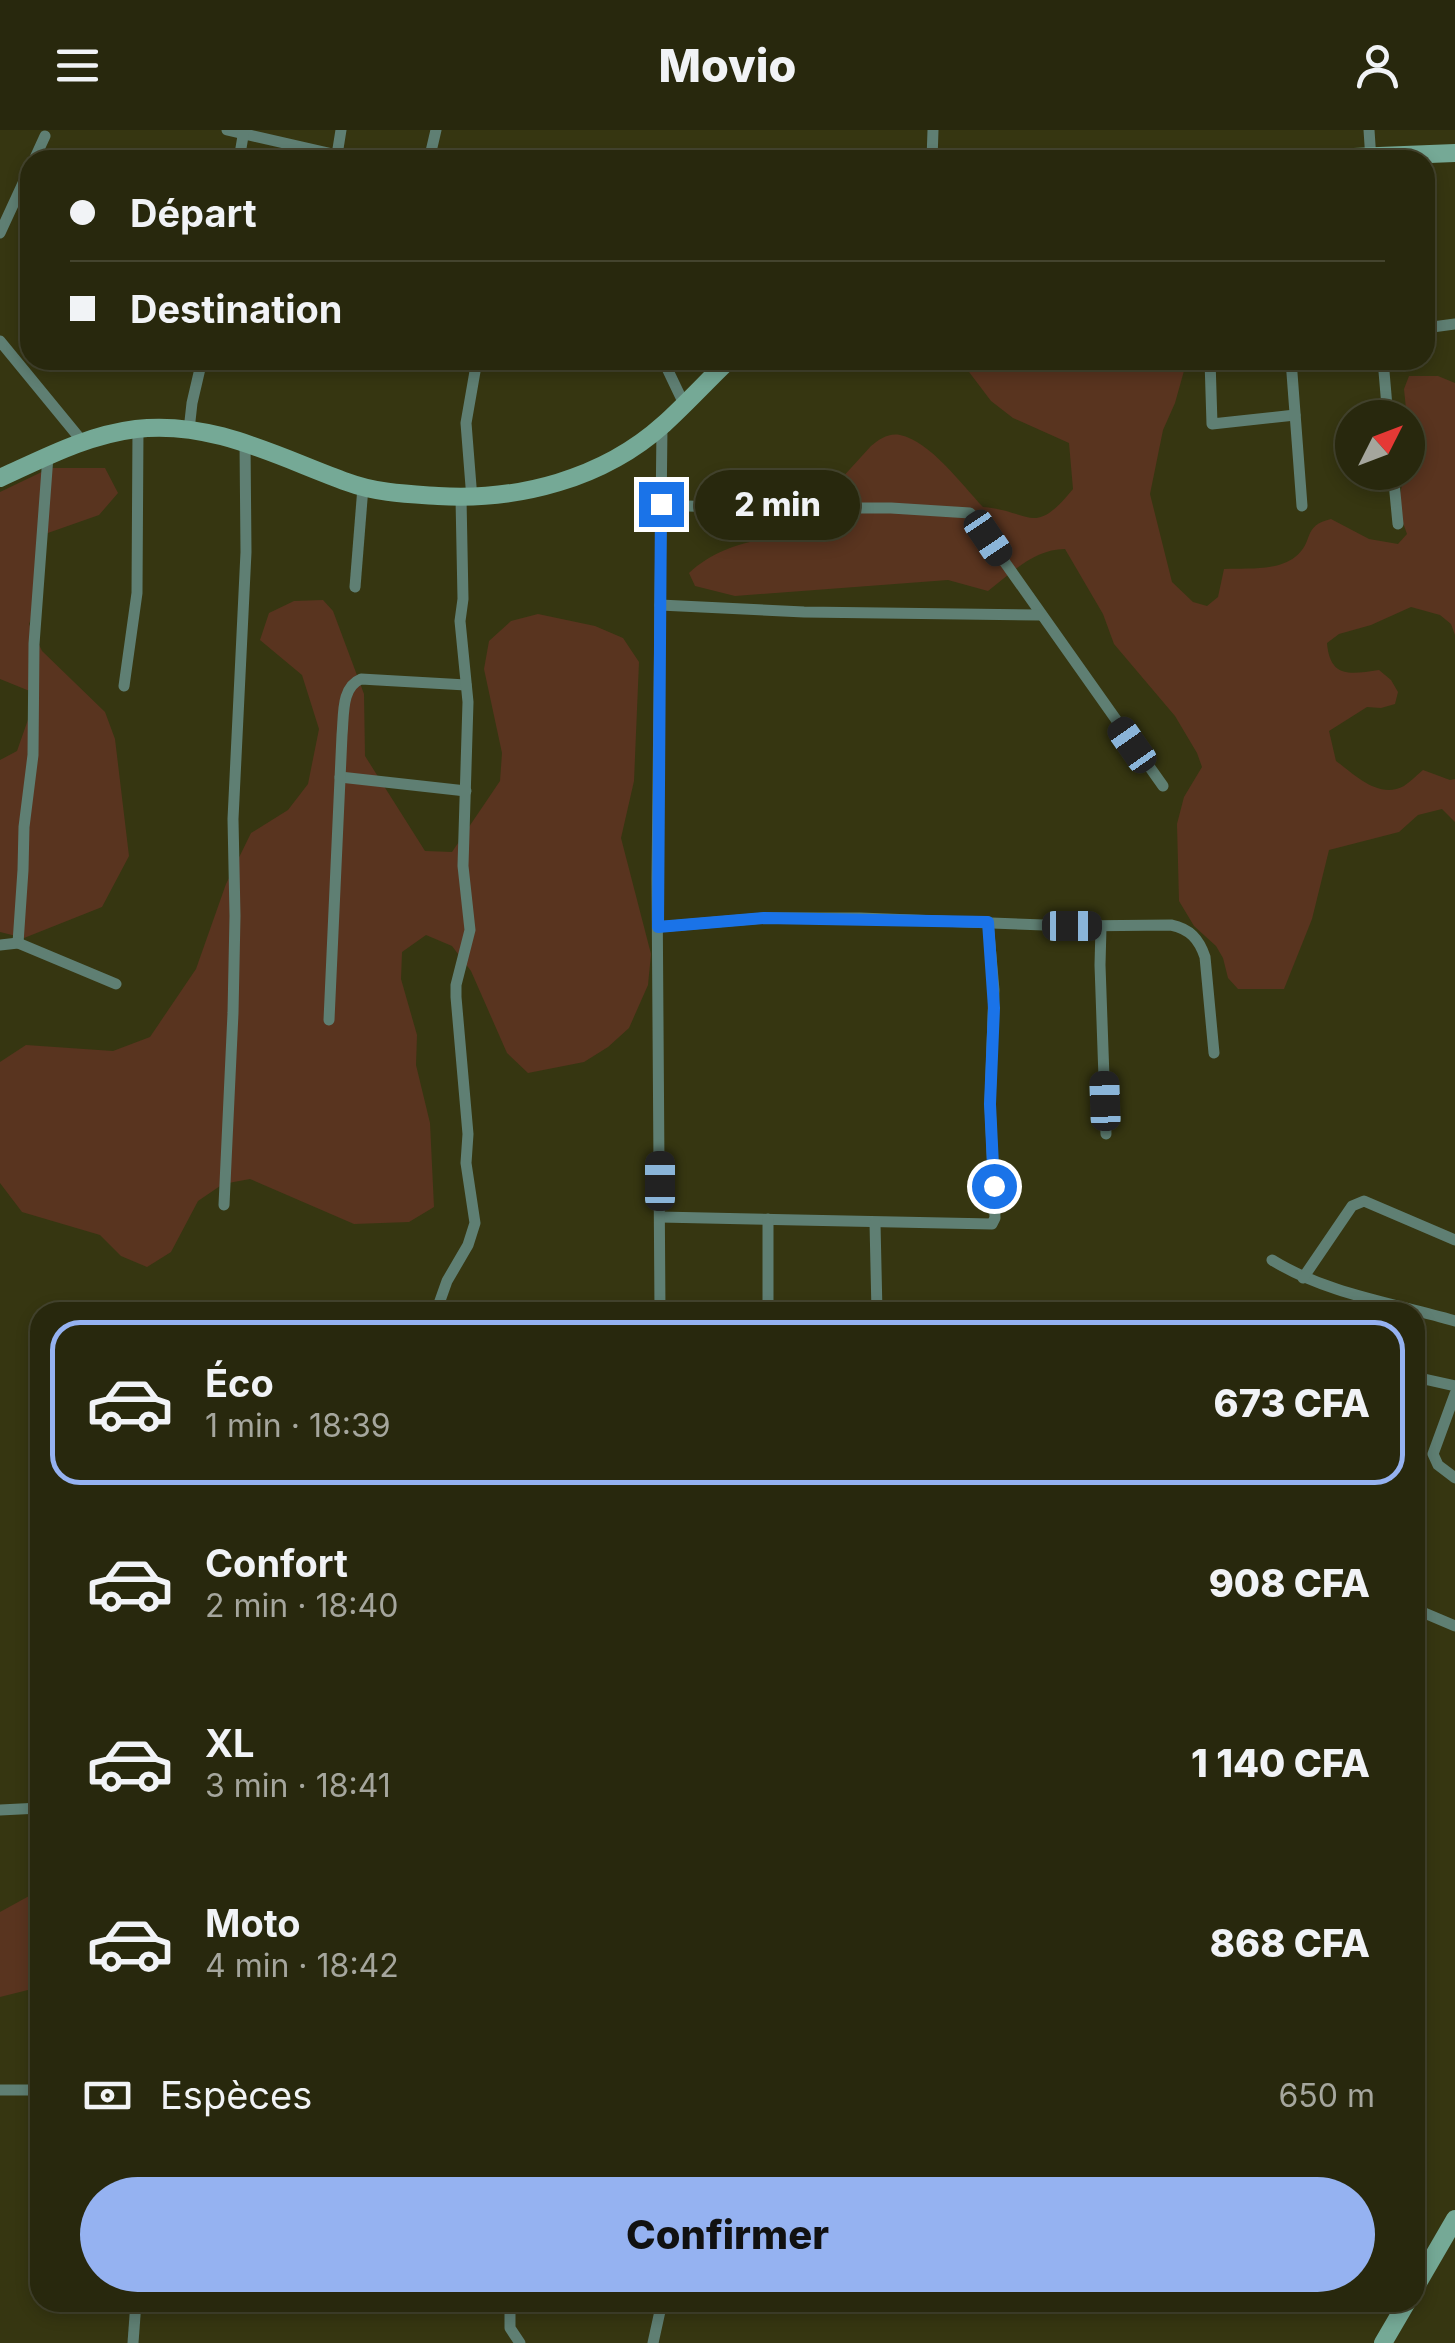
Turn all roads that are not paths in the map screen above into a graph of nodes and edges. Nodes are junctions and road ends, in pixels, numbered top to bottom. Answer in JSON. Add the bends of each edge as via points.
{"nodes":[{"id":1,"x":227,"y":130,"type":"edge"},
{"id":2,"x":244,"y":132,"type":"edge"},
{"id":3,"x":45,"y":136,"type":"dead end"},
{"id":4,"x":39,"y":150,"type":"edge"},
{"id":5,"x":317,"y":150,"type":"edge"},
{"id":6,"x":20,"y":190,"type":"edge"},
{"id":7,"x":0,"y":234,"type":"edge"},
{"id":8,"x":0,"y":342,"type":"edge"},
{"id":9,"x":20,"y":366,"type":"edge"},
{"id":10,"x":23,"y":370,"type":"edge"},
{"id":11,"x":200,"y":370,"type":"edge"},
{"id":12,"x":475,"y":370,"type":"edge"},
{"id":13,"x":668,"y":370,"type":"edge"},
{"id":14,"x":719,"y":370,"type":"edge"},
{"id":15,"x":1210,"y":370,"type":"edge"},
{"id":16,"x":1292,"y":370,"type":"edge"},
{"id":17,"x":1384,"y":370,"type":"edge"},
{"id":18,"x":1386,"y":400,"type":"edge"},
{"id":19,"x":684,"y":404,"type":"junction"},
{"id":20,"x":1295,"y":415,"type":"junction"},
{"id":21,"x":662,"y":426,"type":"junction"},
{"id":22,"x":138,"y":429,"type":"junction"},
{"id":23,"x":189,"y":430,"type":"junction"},
{"id":24,"x":82,"y":441,"type":"junction"},
{"id":25,"x":245,"y":442,"type":"junction"},
{"id":26,"x":48,"y":456,"type":"junction"},
{"id":27,"x":0,"y":478,"type":"edge"},
{"id":28,"x":363,"y":486,"type":"junction"},
{"id":29,"x":1395,"y":490,"type":"edge"},
{"id":30,"x":467,"y":498,"type":"junction"},
{"id":31,"x":661,"y":504,"type":"junction"},
{"id":32,"x":1302,"y":506,"type":"dead end"},
{"id":33,"x":1398,"y":524,"type":"dead end"},
{"id":34,"x":355,"y":587,"type":"dead end"},
{"id":35,"x":660,"y":605,"type":"junction"},
{"id":36,"x":1040,"y":615,"type":"junction"},
{"id":37,"x":466,"y":685,"type":"junction"},
{"id":38,"x":124,"y":686,"type":"dead end"},
{"id":39,"x":340,"y":777,"type":"junction"},
{"id":40,"x":1163,"y":786,"type":"dead end"},
{"id":41,"x":466,"y":791,"type":"junction"},
{"id":42,"x":988,"y":922,"type":"junction"},
{"id":43,"x":1100,"y":926,"type":"junction"},
{"id":44,"x":658,"y":927,"type":"junction"},
{"id":45,"x":18,"y":944,"type":"junction"},
{"id":46,"x":0,"y":945,"type":"edge"},
{"id":47,"x":116,"y":984,"type":"dead end"},
{"id":48,"x":329,"y":1020,"type":"dead end"},
{"id":49,"x":1214,"y":1054,"type":"dead end"},
{"id":50,"x":1106,"y":1134,"type":"dead end"},
{"id":51,"x":224,"y":1205,"type":"dead end"},
{"id":52,"x":660,"y":1217,"type":"junction"},
{"id":53,"x":768,"y":1219,"type":"junction"},
{"id":54,"x":876,"y":1223,"type":"junction"},
{"id":55,"x":1455,"y":1240,"type":"edge"},
{"id":56,"x":1272,"y":1260,"type":"dead end"},
{"id":57,"x":1304,"y":1278,"type":"junction"},
{"id":58,"x":440,"y":1302,"type":"edge"},
{"id":59,"x":660,"y":1302,"type":"edge"},
{"id":60,"x":768,"y":1302,"type":"edge"},
{"id":61,"x":877,"y":1302,"type":"edge"},
{"id":62,"x":1383,"y":1302,"type":"edge"},
{"id":63,"x":1425,"y":1313,"type":"edge"},
{"id":64,"x":1455,"y":1321,"type":"edge"},
{"id":65,"x":1425,"y":1379,"type":"edge"},
{"id":66,"x":1455,"y":1386,"type":"edge"},
{"id":67,"x":1455,"y":1394,"type":"edge"},
{"id":68,"x":1455,"y":1478,"type":"edge"},
{"id":69,"x":1425,"y":1612,"type":"edge"},
{"id":70,"x":1455,"y":1626,"type":"edge"},
{"id":71,"x":30,"y":1808,"type":"edge"},
{"id":72,"x":0,"y":1810,"type":"edge"},
{"id":73,"x":0,"y":2090,"type":"edge"},
{"id":74,"x":30,"y":2090,"type":"edge"},
{"id":75,"x":1455,"y":2219,"type":"edge"},
{"id":76,"x":1425,"y":2271,"type":"edge"},
{"id":77,"x":135,"y":2312,"type":"edge"},
{"id":78,"x":510,"y":2312,"type":"edge"},
{"id":79,"x":660,"y":2312,"type":"edge"},
{"id":80,"x":1400,"y":2312,"type":"edge"},
{"id":81,"x":133,"y":2343,"type":"edge"},
{"id":82,"x":520,"y":2343,"type":"edge"},
{"id":83,"x":653,"y":2343,"type":"edge"},
{"id":84,"x":1383,"y":2343,"type":"edge"}],
"edges":[{"from":1,"to":2,"type":"street"},
{"from":2,"to":5,"type":"street"},
{"from":3,"to":4,"type":"street"},
{"from":6,"to":7,"type":"street"},
{"from":8,"to":9,"type":"street"},
{"from":10,"to":24,"type":"street"},
{"from":11,"to":23,"type":"street"},
{"from":12,"to":30,"type":"street","via":[[466,422]]},
{"from":13,"to":19,"type":"street"},
{"from":14,"to":19,"type":"main road"},
{"from":15,"to":20,"type":"street","via":[[1212,424]]},
{"from":16,"to":20,"type":"street"},
{"from":17,"to":18,"type":"street"},
{"from":19,"to":21,"type":"main road"},
{"from":20,"to":32,"type":"street"},
{"from":21,"to":30,"type":"main road","via":[[596,470]]},
{"from":21,"to":31,"type":"street"},
{"from":22,"to":23,"type":"main road"},
{"from":22,"to":24,"type":"main road"},
{"from":22,"to":38,"type":"street","via":[[136,593]]},
{"from":23,"to":25,"type":"main road"},
{"from":24,"to":26,"type":"main road"},
{"from":25,"to":28,"type":"main road"},
{"from":25,"to":51,"type":"street"},
{"from":26,"to":27,"type":"main road"},
{"from":26,"to":45,"type":"street"},
{"from":28,"to":30,"type":"main road"},
{"from":28,"to":34,"type":"street"},
{"from":29,"to":33,"type":"street"},
{"from":30,"to":37,"type":"street","via":[[460,620]]},
{"from":31,"to":35,"type":"street"},
{"from":31,"to":36,"type":"street","via":[[967,512]]},
{"from":35,"to":36,"type":"street"},
{"from":35,"to":44,"type":"street"},
{"from":36,"to":40,"type":"street"},
{"from":37,"to":39,"type":"street","via":[[356,679],[346,694]]},
{"from":37,"to":41,"type":"street"},
{"from":39,"to":41,"type":"street"},
{"from":39,"to":48,"type":"street"},
{"from":41,"to":58,"type":"street","via":[[463,866],[470,930],[456,997],[475,1224]]},
{"from":42,"to":43,"type":"street"},
{"from":42,"to":44,"type":"street","via":[[764,918]]},
{"from":42,"to":54,"type":"street","via":[[994,1222]]},
{"from":43,"to":49,"type":"street","via":[[1171,925],[1192,934],[1205,957]]},
{"from":43,"to":50,"type":"street"},
{"from":44,"to":52,"type":"street"},
{"from":45,"to":46,"type":"street"},
{"from":45,"to":47,"type":"street"},
{"from":52,"to":53,"type":"street"},
{"from":52,"to":59,"type":"street"},
{"from":53,"to":54,"type":"street"},
{"from":53,"to":60,"type":"street"},
{"from":54,"to":61,"type":"street"},
{"from":55,"to":57,"type":"street","via":[[1358,1202]]},
{"from":56,"to":57,"type":"street"},
{"from":57,"to":62,"type":"street"},
{"from":63,"to":64,"type":"street"},
{"from":65,"to":66,"type":"street"},
{"from":67,"to":68,"type":"street","via":[[1433,1454]]},
{"from":69,"to":70,"type":"street"},
{"from":71,"to":72,"type":"street"},
{"from":73,"to":74,"type":"street"},
{"from":75,"to":76,"type":"main road"},
{"from":77,"to":81,"type":"street"},
{"from":78,"to":82,"type":"street"},
{"from":79,"to":83,"type":"street"},
{"from":80,"to":84,"type":"main road"}]}
